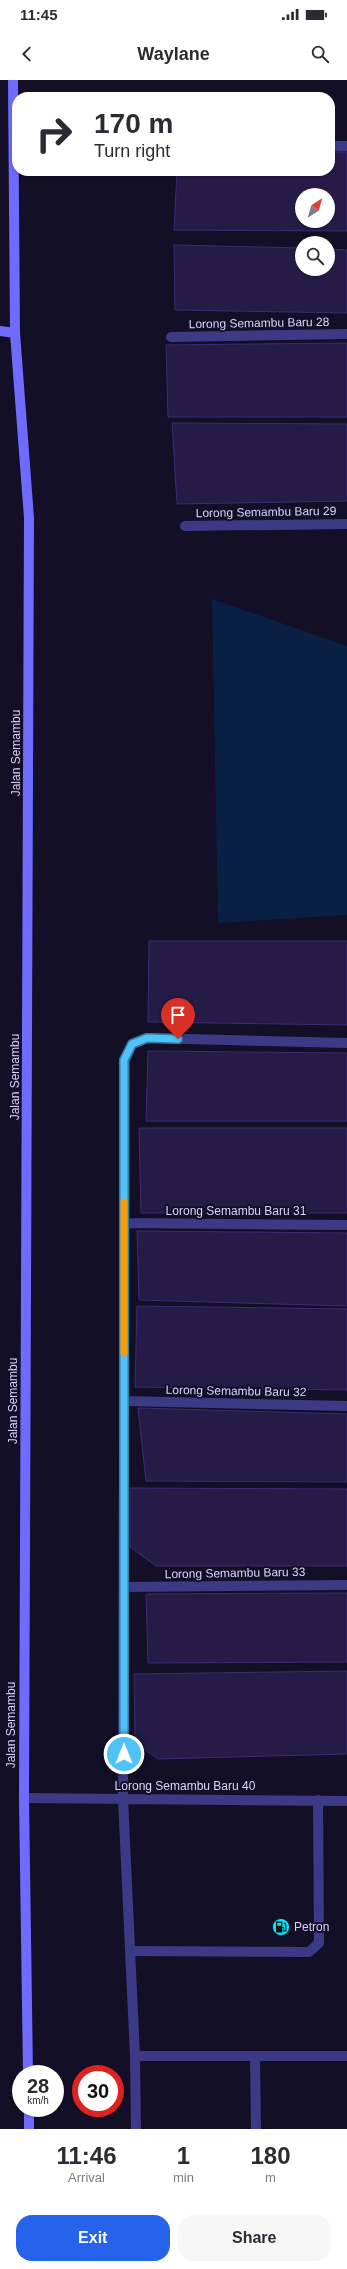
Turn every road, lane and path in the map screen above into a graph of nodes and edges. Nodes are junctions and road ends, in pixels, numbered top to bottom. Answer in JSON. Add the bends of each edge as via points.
{"nodes":[{"id":1,"x":13,"y":80,"type":"edge"},
{"id":2,"x":13,"y":92,"type":"edge"},
{"id":3,"x":335,"y":146,"type":"edge"},
{"id":4,"x":347,"y":146,"type":"edge"},
{"id":5,"x":14,"y":176,"type":"edge"},
{"id":6,"x":0,"y":331,"type":"edge"},
{"id":7,"x":15,"y":332,"type":"junction"},
{"id":8,"x":347,"y":334,"type":"edge"},
{"id":9,"x":172,"y":337,"type":"dead end"},
{"id":10,"x":347,"y":524,"type":"edge"},
{"id":11,"x":184,"y":526,"type":"dead end"},
{"id":12,"x":347,"y":1043,"type":"edge"},
{"id":13,"x":124,"y":1223,"type":"junction"},
{"id":14,"x":347,"y":1225,"type":"edge"},
{"id":15,"x":124,"y":1402,"type":"junction"},
{"id":16,"x":347,"y":1406,"type":"edge"},
{"id":17,"x":347,"y":1585,"type":"edge"},
{"id":18,"x":124,"y":1587,"type":"junction"},
{"id":19,"x":24,"y":1798,"type":"junction"},
{"id":20,"x":124,"y":1799,"type":"junction"},
{"id":21,"x":318,"y":1800,"type":"junction"},
{"id":22,"x":347,"y":1800,"type":"edge"},
{"id":23,"x":131,"y":1951,"type":"junction"},
{"id":24,"x":135,"y":2056,"type":"junction"},
{"id":25,"x":255,"y":2056,"type":"junction"},
{"id":26,"x":347,"y":2056,"type":"edge"},
{"id":27,"x":28,"y":2065,"type":"edge"},
{"id":28,"x":29,"y":2117,"type":"edge"},
{"id":29,"x":29,"y":2129,"type":"edge"},
{"id":30,"x":136,"y":2129,"type":"edge"},
{"id":31,"x":256,"y":2129,"type":"edge"}],
"edges":[{"from":1,"to":2,"type":"main road","name":"Jalan Semambu"},
{"from":3,"to":4,"type":"street"},
{"from":5,"to":7,"type":"main road","name":"Jalan Semambu"},
{"from":6,"to":7,"type":"main road"},
{"from":7,"to":19,"type":"main road","name":"Jalan Semambu","via":[[29,518]]},
{"from":8,"to":9,"type":"street","name":"Lorong Semambu Baru 28"},
{"from":10,"to":11,"type":"street","name":"Lorong Semambu Baru 29"},
{"from":12,"to":13,"type":"street","via":[[147,1038],[132,1044],[124,1060]]},
{"from":13,"to":14,"type":"street","name":"Lorong Semambu Baru 31"},
{"from":13,"to":15,"type":"street"},
{"from":15,"to":16,"type":"street","name":"Lorong Semambu Baru 32"},
{"from":15,"to":18,"type":"street"},
{"from":17,"to":18,"type":"street","name":"Lorong Semambu Baru 33"},
{"from":18,"to":20,"type":"street"},
{"from":19,"to":20,"type":"street","name":"Lorong Semambu Baru 40"},
{"from":19,"to":27,"type":"main road","name":"Jalan Semambu"},
{"from":20,"to":21,"type":"street","name":"Lorong Semambu Baru 40"},
{"from":20,"to":23,"type":"street"},
{"from":21,"to":22,"type":"street","name":"Lorong Semambu Baru 40"},
{"from":21,"to":23,"type":"street","via":[[319,1943],[309,1952]]},
{"from":23,"to":24,"type":"street"},
{"from":24,"to":25,"type":"street"},
{"from":24,"to":30,"type":"street"},
{"from":25,"to":26,"type":"street"},
{"from":25,"to":31,"type":"street"},
{"from":28,"to":29,"type":"main road"}]}
